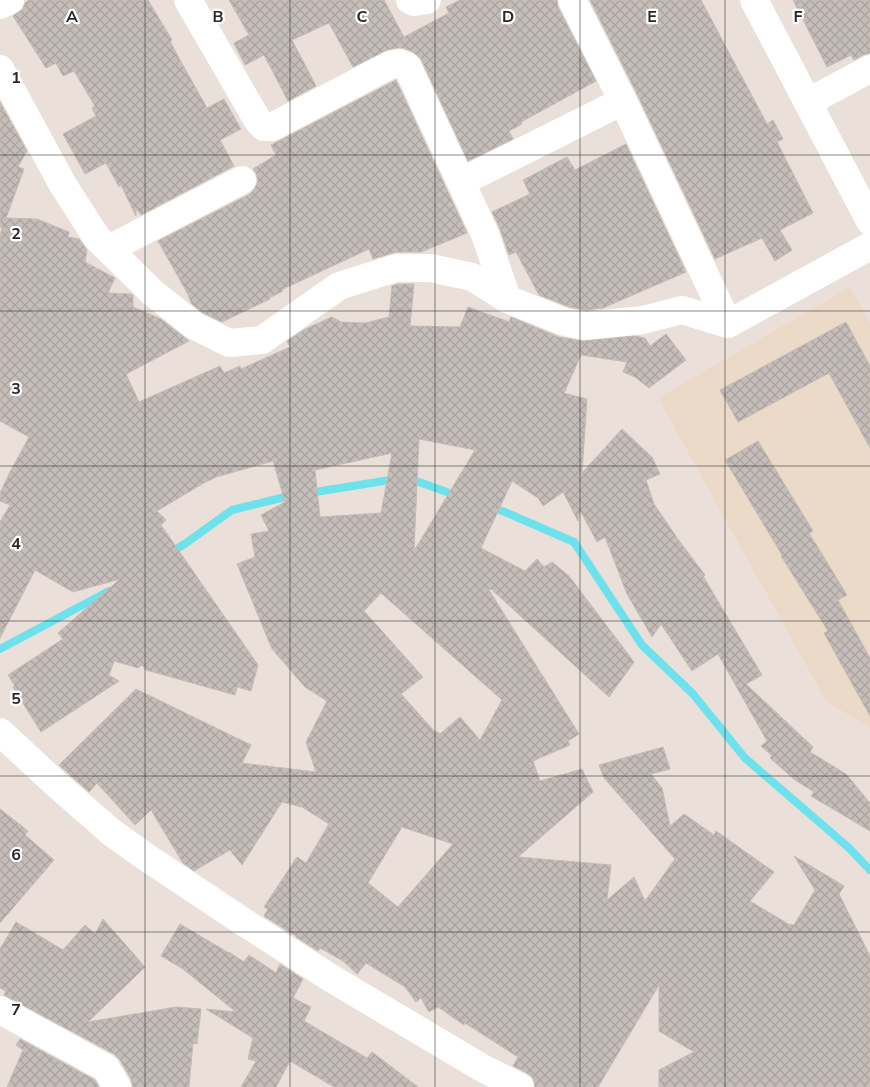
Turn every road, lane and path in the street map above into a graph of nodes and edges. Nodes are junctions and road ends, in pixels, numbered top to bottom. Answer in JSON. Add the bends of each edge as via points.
{"nodes":[{"id":1,"x":10,"y":0,"type":"edge"},
{"id":2,"x":188,"y":0,"type":"edge"},
{"id":3,"x":410,"y":0,"type":"edge"},
{"id":4,"x":427,"y":0,"type":"edge"},
{"id":5,"x":572,"y":0,"type":"edge"},
{"id":6,"x":754,"y":0,"type":"edge"},
{"id":7,"x":0,"y":5,"type":"edge"},
{"id":8,"x":0,"y":69,"type":"edge"},
{"id":9,"x":870,"y":69,"type":"edge"},
{"id":10,"x":624,"y":100,"type":"junction"},
{"id":11,"x":808,"y":102,"type":"junction"},
{"id":12,"x":242,"y":180,"type":"dead end"},
{"id":13,"x":461,"y":182,"type":"junction"},
{"id":14,"x":870,"y":221,"type":"edge"},
{"id":15,"x":870,"y":246,"type":"edge"},
{"id":16,"x":109,"y":249,"type":"junction"},
{"id":17,"x":507,"y":299,"type":"junction"},
{"id":18,"x":728,"y":324,"type":"junction"},
{"id":19,"x":0,"y":732,"type":"edge"},
{"id":20,"x":0,"y":1010,"type":"edge"},
{"id":21,"x":479,"y":1078,"type":"edge"},
{"id":22,"x":117,"y":1087,"type":"edge"},
{"id":23,"x":520,"y":1087,"type":"edge"}],
"edges":[{"from":1,"to":7,"type":"street"},
{"from":2,"to":13,"type":"street","via":[[264,127],[272,127],[390,65],[399,63],[407,66]]},
{"from":3,"to":4,"type":"street"},
{"from":5,"to":10,"type":"street"},
{"from":6,"to":11,"type":"street"},
{"from":8,"to":16,"type":"street","via":[[64,185],[97,238]]},
{"from":9,"to":11,"type":"street"},
{"from":10,"to":13,"type":"street"},
{"from":10,"to":18,"type":"street"},
{"from":11,"to":14,"type":"street"},
{"from":12,"to":16,"type":"street"},
{"from":13,"to":17,"type":"street","via":[[485,234]]},
{"from":15,"to":18,"type":"street"},
{"from":16,"to":17,"type":"street","via":[[153,293],[195,326],[229,343],[262,340],[338,286],[396,268],[431,268],[472,277]]},
{"from":17,"to":18,"type":"street","via":[[565,322],[585,326],[644,320],[682,310]]},
{"from":19,"to":21,"type":"street","via":[[111,832]]},
{"from":20,"to":22,"type":"street","via":[[106,1068]]},
{"from":21,"to":23,"type":"street"}]}
